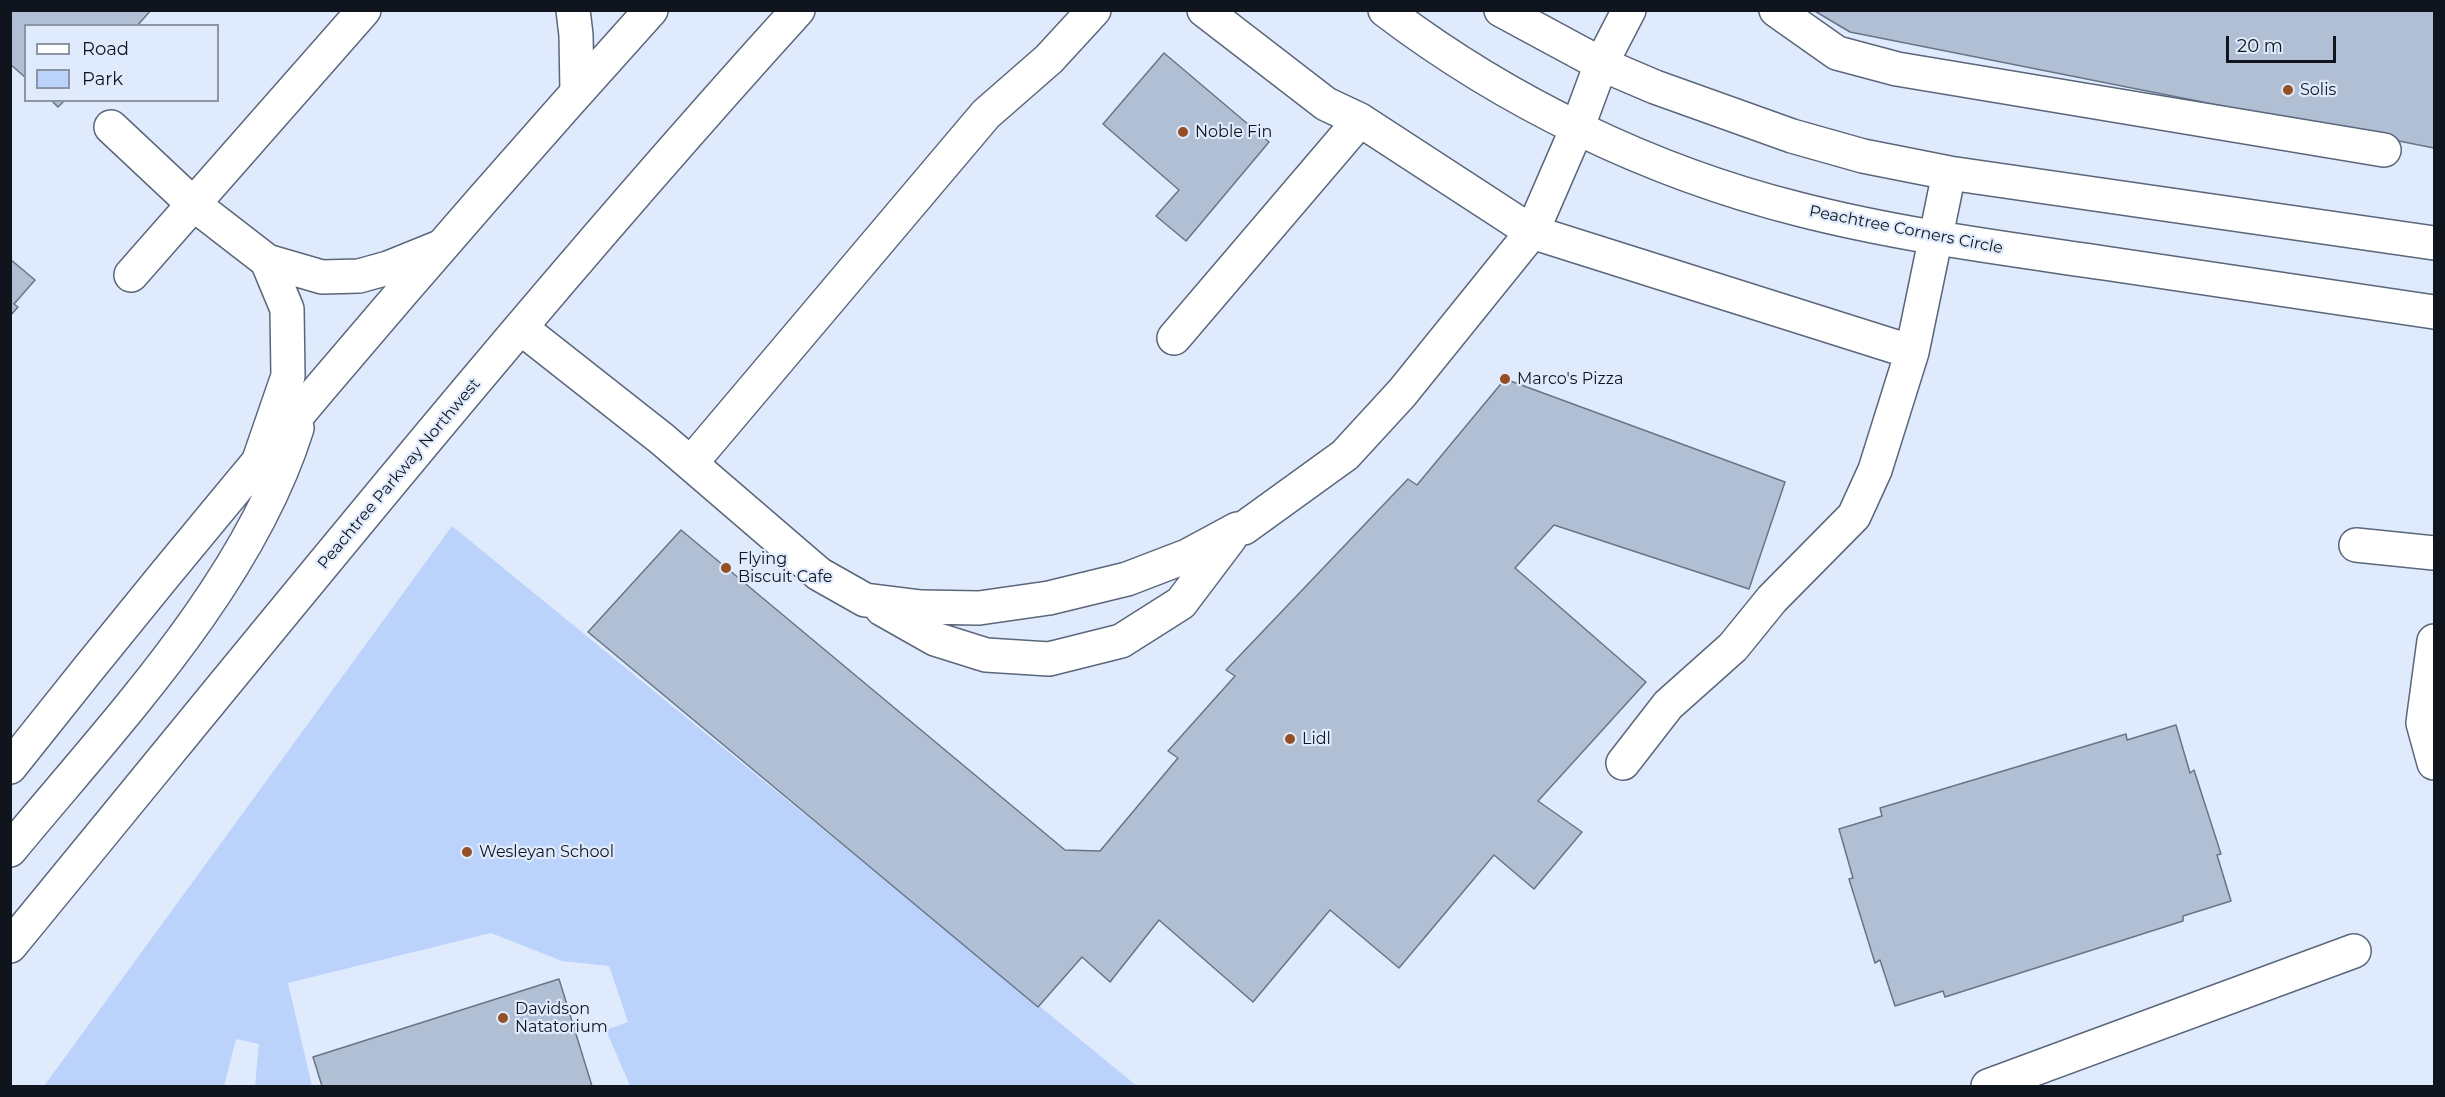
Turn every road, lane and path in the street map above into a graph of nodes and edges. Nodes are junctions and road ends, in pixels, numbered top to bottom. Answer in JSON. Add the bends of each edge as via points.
{"nodes":[{"id":1,"x":364,"y":10,"type":"edge"},
{"id":2,"x":573,"y":10,"type":"edge"},
{"id":3,"x":651,"y":10,"type":"edge"},
{"id":4,"x":798,"y":10,"type":"edge"},
{"id":5,"x":1095,"y":10,"type":"edge"},
{"id":6,"x":1204,"y":10,"type":"edge"},
{"id":7,"x":1385,"y":10,"type":"edge"},
{"id":8,"x":1501,"y":10,"type":"edge"},
{"id":9,"x":1629,"y":10,"type":"edge"},
{"id":10,"x":1776,"y":10,"type":"edge"},
{"id":11,"x":1601,"y":64,"type":"junction"},
{"id":12,"x":577,"y":92,"type":"junction"},
{"id":13,"x":1360,"y":120,"type":"junction"},
{"id":14,"x":1578,"y":126,"type":"junction"},
{"id":15,"x":111,"y":127,"type":"dead end"},
{"id":16,"x":2384,"y":150,"type":"dead end"},
{"id":17,"x":1949,"y":172,"type":"junction"},
{"id":18,"x":192,"y":203,"type":"junction"},
{"id":19,"x":1532,"y":232,"type":"junction"},
{"id":20,"x":1937,"y":238,"type":"junction"},
{"id":21,"x":2434,"y":243,"type":"edge"},
{"id":22,"x":440,"y":247,"type":"junction"},
{"id":23,"x":267,"y":261,"type":"junction"},
{"id":24,"x":131,"y":275,"type":"dead end"},
{"id":25,"x":2434,"y":312,"type":"edge"},
{"id":26,"x":521,"y":328,"type":"junction"},
{"id":27,"x":1174,"y":339,"type":"dead end"},
{"id":28,"x":1912,"y":352,"type":"junction"},
{"id":29,"x":303,"y":409,"type":"junction"},
{"id":30,"x":259,"y":461,"type":"junction"},
{"id":31,"x":691,"y":464,"type":"junction"},
{"id":32,"x":1237,"y":529,"type":"junction"},
{"id":33,"x":2356,"y":545,"type":"dead end"},
{"id":34,"x":2434,"y":552,"type":"edge"},
{"id":35,"x":865,"y":600,"type":"junction"},
{"id":36,"x":2434,"y":641,"type":"edge"},
{"id":37,"x":1623,"y":763,"type":"dead end"},
{"id":38,"x":2434,"y":763,"type":"edge"},
{"id":39,"x":10,"y":767,"type":"edge"},
{"id":40,"x":10,"y":850,"type":"edge"},
{"id":41,"x":10,"y":946,"type":"edge"},
{"id":42,"x":2354,"y":951,"type":"dead end"},
{"id":43,"x":1988,"y":1086,"type":"edge"}],
"edges":[{"from":1,"to":18,"type":"main road"},
{"from":2,"to":12,"type":"main road"},
{"from":3,"to":12,"type":"main road"},
{"from":4,"to":26,"type":"main road","name":"Peachtree Parkway Northwest","via":[[705,112]]},
{"from":5,"to":31,"type":"main road","via":[[1049,59],[986,114]]},
{"from":6,"to":13,"type":"main road","via":[[1326,104]]},
{"from":7,"to":14,"type":"main road","name":"Peachtree Corners Circle","via":[[1466,68]]},
{"from":8,"to":11,"type":"main road"},
{"from":9,"to":11,"type":"main road"},
{"from":10,"to":16,"type":"main road","via":[[1837,53],[1897,69]]},
{"from":11,"to":14,"type":"main road"},
{"from":11,"to":17,"type":"main road","via":[[1711,109],[1792,136],[1863,156]]},
{"from":12,"to":22,"type":"main road"},
{"from":13,"to":19,"type":"main road"},
{"from":13,"to":27,"type":"main road"},
{"from":14,"to":19,"type":"main road"},
{"from":14,"to":20,"type":"main road","name":"Peachtree Corners Circle","via":[[1733,190],[1828,216]]},
{"from":15,"to":18,"type":"main road"},
{"from":17,"to":20,"type":"main road"},
{"from":17,"to":21,"type":"main road"},
{"from":18,"to":23,"type":"main road"},
{"from":18,"to":24,"type":"main road"},
{"from":19,"to":28,"type":"main road"},
{"from":19,"to":32,"type":"main road","via":[[1402,393],[1345,455],[1244,528]]},
{"from":20,"to":25,"type":"main road","name":"Peachtree Corners Circle"},
{"from":20,"to":28,"type":"main road"},
{"from":22,"to":23,"type":"main road","via":[[359,276],[322,277]]},
{"from":22,"to":29,"type":"main road"},
{"from":23,"to":30,"type":"main road","via":[[287,309],[288,376]]},
{"from":26,"to":31,"type":"main road"},
{"from":26,"to":41,"type":"main road","name":"Peachtree Parkway Northwest"},
{"from":28,"to":37,"type":"main road","via":[[1875,470],[1854,516],[1772,599],[1733,646],[1668,705]]},
{"from":29,"to":30,"type":"main road"},
{"from":29,"to":40,"type":"main road","via":[[273,490],[207,604]]},
{"from":30,"to":39,"type":"main road"},
{"from":31,"to":35,"type":"main road","via":[[819,574]]},
{"from":32,"to":35,"type":"main road","via":[[1186,556],[1127,579],[1049,598],[979,609],[921,608]]},
{"from":32,"to":35,"type":"main road","via":[[1181,603],[1121,641],[1049,659],[986,655],[935,639]]},
{"from":33,"to":34,"type":"main road"},
{"from":36,"to":38,"type":"main road","via":[[2423,723]]},
{"from":42,"to":43,"type":"main road"}]}
